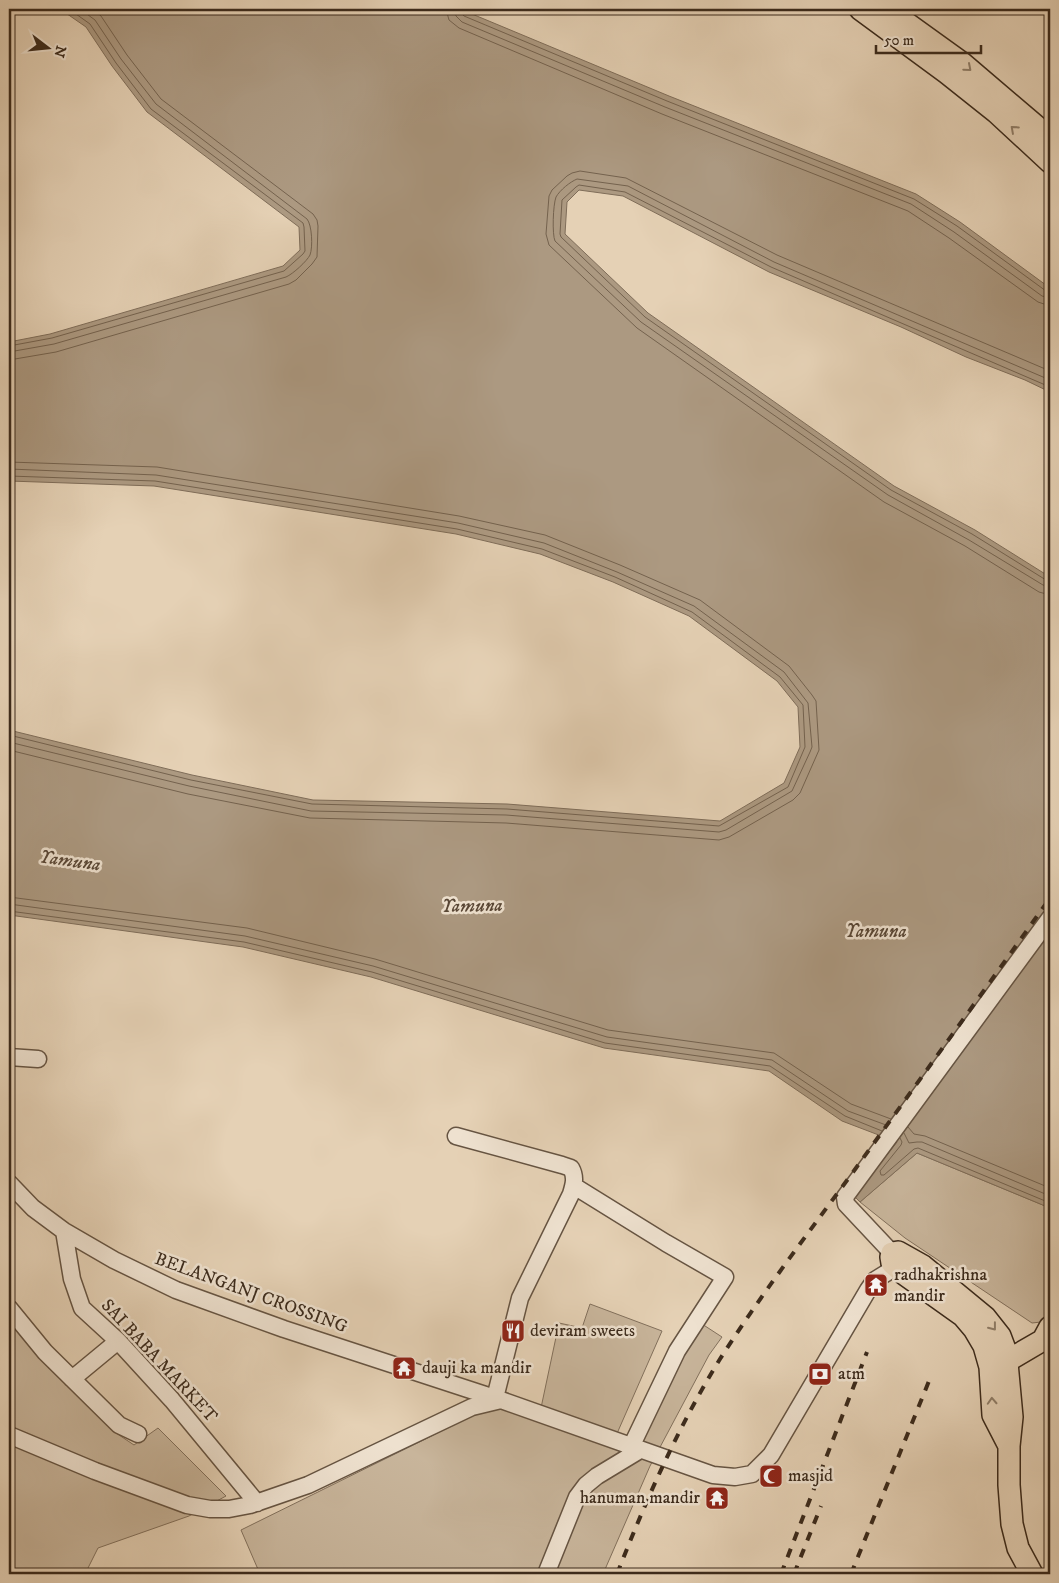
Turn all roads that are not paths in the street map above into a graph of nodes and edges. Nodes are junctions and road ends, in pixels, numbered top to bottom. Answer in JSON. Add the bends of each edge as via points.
{"nodes":[{"id":1,"x":860,"y":9,"type":"edge"},
{"id":2,"x":887,"y":9,"type":"edge"},
{"id":3,"x":1050,"y":138,"type":"edge"},
{"id":4,"x":1050,"y":162,"type":"edge"},
{"id":5,"x":1050,"y":918,"type":"edge"},
{"id":6,"x":9,"y":1057,"type":"edge"},
{"id":7,"x":38,"y":1060,"type":"dead end"},
{"id":8,"x":456,"y":1136,"type":"dead end"},
{"id":9,"x":9,"y":1183,"type":"edge"},
{"id":10,"x":574,"y":1186,"type":"junction"},
{"id":11,"x":64,"y":1231,"type":"junction"},
{"id":12,"x":894,"y":1260,"type":"junction"},
{"id":13,"x":9,"y":1308,"type":"edge"},
{"id":14,"x":1046,"y":1333,"type":"edge"},
{"id":15,"x":118,"y":1341,"type":"junction"},
{"id":16,"x":999,"y":1364,"type":"junction"},
{"id":17,"x":72,"y":1379,"type":"junction"},
{"id":18,"x":498,"y":1399,"type":"junction"},
{"id":19,"x":138,"y":1434,"type":"dead end"},
{"id":20,"x":9,"y":1435,"type":"edge"},
{"id":21,"x":636,"y":1449,"type":"junction"},
{"id":22,"x":257,"y":1503,"type":"junction"},
{"id":23,"x":546,"y":1574,"type":"edge"},
{"id":24,"x":1032,"y":1574,"type":"edge"}],
"edges":[{"from":4,"to":1,"type":"main road","one_way":true,"via":[[996,112]]},
{"from":2,"to":3,"type":"main road","one_way":true,"via":[[962,63]]},
{"from":5,"to":12,"type":"street","via":[[845,1197],[846,1204]]},
{"from":6,"to":7,"type":"street"},
{"from":8,"to":10,"type":"street","via":[[571,1168]]},
{"from":9,"to":11,"type":"street","name":"BELANGANJ CROSSING","via":[[33,1208]]},
{"from":10,"to":18,"type":"street","via":[[520,1298]]},
{"from":10,"to":21,"type":"street","via":[[725,1277],[677,1351]]},
{"from":11,"to":15,"type":"street","name":"SAI BABA MARKET","via":[[72,1279],[82,1308]]},
{"from":11,"to":18,"type":"street","name":"BELANGANJ CROSSING","via":[[176,1290]]},
{"from":12,"to":16,"type":"main road","via":[[904,1274],[957,1304]]},
{"from":12,"to":21,"type":"street","name":"BELANGANJ CROSSING","via":[[875,1280],[772,1455],[752,1474],[735,1477],[713,1475]]},
{"from":13,"to":17,"type":"street"},
{"from":14,"to":16,"type":"main road"},
{"from":15,"to":17,"type":"street"},
{"from":15,"to":22,"type":"street","name":"SAI BABA MARKET","via":[[172,1400]]},
{"from":16,"to":24,"type":"main road","via":[[993,1415],[1009,1446],[1012,1524],[1018,1548]]},
{"from":17,"to":19,"type":"street","via":[[119,1425]]},
{"from":18,"to":21,"type":"street","name":"BELANGANJ CROSSING"},
{"from":18,"to":22,"type":"street","via":[[472,1407],[308,1485]]},
{"from":20,"to":22,"type":"street","via":[[187,1505],[229,1509]]},
{"from":21,"to":23,"type":"street","via":[[597,1476],[577,1497]]}]}
